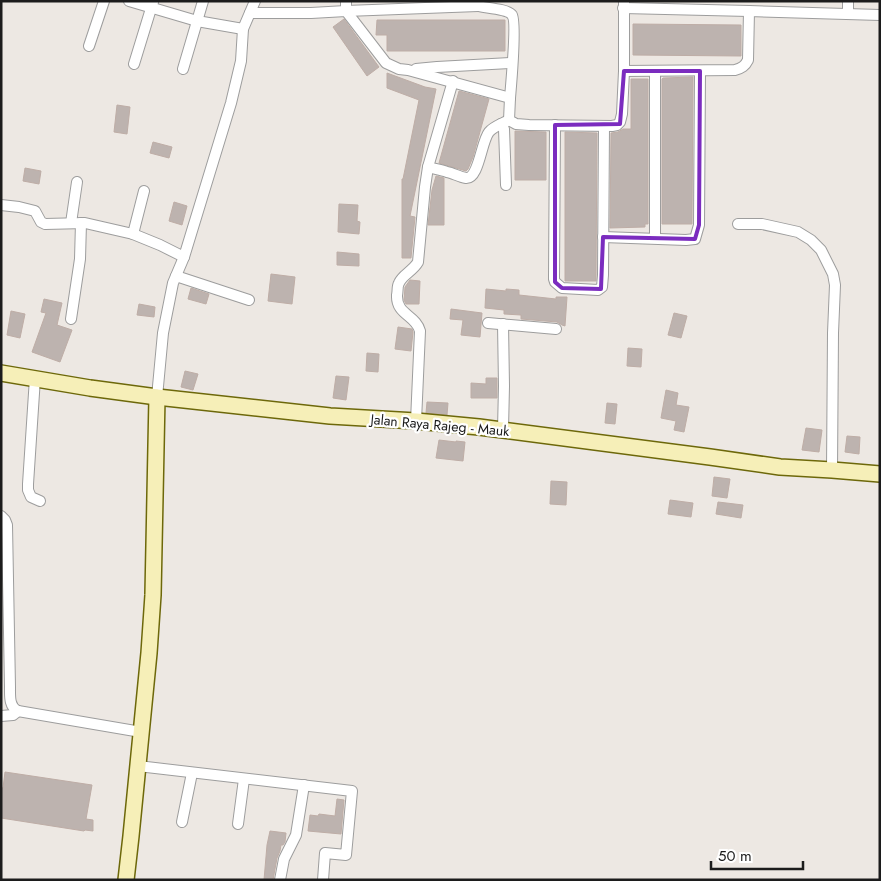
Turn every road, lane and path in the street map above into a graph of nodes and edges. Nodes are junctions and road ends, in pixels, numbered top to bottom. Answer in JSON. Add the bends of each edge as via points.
{"nodes":[{"id":1,"x":104,"y":1,"type":"edge"},
{"id":2,"x":129,"y":1,"type":"edge"},
{"id":3,"x":203,"y":1,"type":"edge"},
{"id":4,"x":255,"y":1,"type":"edge"},
{"id":5,"x":848,"y":1,"type":"edge"},
{"id":6,"x":152,"y":4,"type":"edge"},
{"id":7,"x":479,"y":4,"type":"edge"},
{"id":8,"x":624,"y":5,"type":"edge"},
{"id":9,"x":346,"y":6,"type":"edge"},
{"id":10,"x":749,"y":10,"type":"junction"},
{"id":11,"x":250,"y":13,"type":"junction"},
{"id":12,"x":848,"y":14,"type":"junction"},
{"id":13,"x":880,"y":15,"type":"edge"},
{"id":14,"x":197,"y":21,"type":"junction"},
{"id":15,"x":243,"y":28,"type":"junction"},
{"id":16,"x":89,"y":46,"type":"dead end"},
{"id":17,"x":512,"y":63,"type":"junction"},
{"id":18,"x":134,"y":64,"type":"dead end"},
{"id":19,"x":183,"y":69,"type":"dead end"},
{"id":20,"x":408,"y":70,"type":"junction"},
{"id":21,"x":700,"y":70,"type":"junction"},
{"id":22,"x":624,"y":71,"type":"junction"},
{"id":23,"x":655,"y":71,"type":"junction"},
{"id":24,"x":453,"y":81,"type":"junction"},
{"id":25,"x":510,"y":98,"type":"junction"},
{"id":26,"x":505,"y":122,"type":"junction"},
{"id":27,"x":556,"y":124,"type":"junction"},
{"id":28,"x":604,"y":126,"type":"junction"},
{"id":29,"x":428,"y":167,"type":"junction"},
{"id":30,"x":77,"y":182,"type":"dead end"},
{"id":31,"x":506,"y":185,"type":"dead end"},
{"id":32,"x":144,"y":191,"type":"dead end"},
{"id":33,"x":1,"y":205,"type":"edge"},
{"id":34,"x":76,"y":223,"type":"junction"},
{"id":35,"x":738,"y":224,"type":"dead end"},
{"id":36,"x":133,"y":234,"type":"junction"},
{"id":37,"x":603,"y":237,"type":"junction"},
{"id":38,"x":655,"y":238,"type":"junction"},
{"id":39,"x":184,"y":257,"type":"junction"},
{"id":40,"x":176,"y":276,"type":"junction"},
{"id":41,"x":249,"y":300,"type":"dead end"},
{"id":42,"x":71,"y":319,"type":"dead end"},
{"id":43,"x":488,"y":323,"type":"dead end"},
{"id":44,"x":503,"y":324,"type":"junction"},
{"id":45,"x":556,"y":329,"type":"dead end"},
{"id":46,"x":2,"y":377,"type":"edge"},
{"id":47,"x":35,"y":378,"type":"junction"},
{"id":48,"x":157,"y":397,"type":"junction"},
{"id":49,"x":416,"y":421,"type":"junction"},
{"id":50,"x":503,"y":429,"type":"junction"},
{"id":51,"x":832,"y":470,"type":"junction"},
{"id":52,"x":880,"y":474,"type":"edge"},
{"id":53,"x":40,"y":501,"type":"dead end"},
{"id":54,"x":1,"y":516,"type":"edge"},
{"id":55,"x":18,"y":711,"type":"junction"},
{"id":56,"x":1,"y":716,"type":"edge"},
{"id":57,"x":141,"y":732,"type":"junction"},
{"id":58,"x":138,"y":766,"type":"junction"},
{"id":59,"x":192,"y":773,"type":"junction"},
{"id":60,"x":244,"y":779,"type":"junction"},
{"id":61,"x":304,"y":785,"type":"junction"},
{"id":62,"x":182,"y":822,"type":"dead end"},
{"id":63,"x":238,"y":824,"type":"dead end"},
{"id":64,"x":126,"y":880,"type":"edge"},
{"id":65,"x":280,"y":880,"type":"edge"},
{"id":66,"x":323,"y":880,"type":"edge"}],
"edges":[{"from":1,"to":16,"type":"street"},
{"from":2,"to":6,"type":"street"},
{"from":3,"to":14,"type":"street"},
{"from":4,"to":11,"type":"street"},
{"from":5,"to":12,"type":"street"},
{"from":6,"to":14,"type":"street"},
{"from":6,"to":18,"type":"street"},
{"from":7,"to":9,"type":"street"},
{"from":7,"to":17,"type":"street","via":[[510,13],[514,18]]},
{"from":8,"to":10,"type":"street"},
{"from":8,"to":22,"type":"street"},
{"from":9,"to":11,"type":"street","via":[[311,13]]},
{"from":9,"to":20,"type":"street","via":[[386,63]]},
{"from":10,"to":12,"type":"street"},
{"from":10,"to":21,"type":"street","via":[[748,60],[745,64],[735,70]]},
{"from":11,"to":15,"type":"street"},
{"from":12,"to":13,"type":"street"},
{"from":14,"to":15,"type":"street"},
{"from":14,"to":19,"type":"street"},
{"from":15,"to":39,"type":"street","via":[[241,61],[231,103]]},
{"from":17,"to":20,"type":"street"},
{"from":17,"to":25,"type":"street"},
{"from":20,"to":24,"type":"street"},
{"from":21,"to":23,"type":"street"},
{"from":21,"to":38,"type":"street","via":[[697,235],[691,240]]},
{"from":22,"to":23,"type":"street"},
{"from":22,"to":28,"type":"street","via":[[620,122]]},
{"from":23,"to":38,"type":"street"},
{"from":24,"to":25,"type":"street"},
{"from":24,"to":29,"type":"street"},
{"from":25,"to":26,"type":"street"},
{"from":26,"to":27,"type":"street"},
{"from":26,"to":29,"type":"street","via":[[494,127],[486,137],[476,169],[468,178]]},
{"from":26,"to":31,"type":"street"},
{"from":27,"to":28,"type":"street"},
{"from":27,"to":37,"type":"street","via":[[554,279],[557,285],[562,288],[601,289]]},
{"from":28,"to":37,"type":"street"},
{"from":29,"to":49,"type":"street","via":[[418,262],[398,284],[397,300],[420,331]]},
{"from":30,"to":34,"type":"street"},
{"from":32,"to":36,"type":"street"},
{"from":33,"to":34,"type":"street","via":[[35,211],[45,224]]},
{"from":34,"to":36,"type":"street"},
{"from":34,"to":42,"type":"street","via":[[80,259]]},
{"from":35,"to":51,"type":"street","via":[[762,224],[798,232],[821,250],[833,274]]},
{"from":36,"to":39,"type":"street"},
{"from":37,"to":38,"type":"street"},
{"from":39,"to":40,"type":"street"},
{"from":40,"to":41,"type":"street"},
{"from":40,"to":48,"type":"street","via":[[163,333]]},
{"from":43,"to":44,"type":"street"},
{"from":44,"to":45,"type":"street"},
{"from":44,"to":50,"type":"street"},
{"from":46,"to":47,"type":"main road","name":"Jalan Raya Rajeg - Mauk"},
{"from":47,"to":48,"type":"main road","name":"Jalan Raya Rajeg - Mauk"},
{"from":47,"to":53,"type":"street","via":[[28,490],[31,498]]},
{"from":48,"to":49,"type":"main road","name":"Jalan Raya Rajeg - Mauk","via":[[330,416]]},
{"from":48,"to":57,"type":"main road","via":[[153,595]]},
{"from":49,"to":50,"type":"main road","name":"Jalan Raya Rajeg - Mauk"},
{"from":50,"to":51,"type":"main road","name":"Jalan Raya Rajeg - Mauk","via":[[780,467]]},
{"from":51,"to":52,"type":"main road","name":"Jalan Raya Rajeg - Mauk"},
{"from":54,"to":55,"type":"street","via":[[7,525],[11,700],[13,708]]},
{"from":55,"to":56,"type":"street"},
{"from":55,"to":57,"type":"street"},
{"from":57,"to":58,"type":"main road"},
{"from":58,"to":59,"type":"street"},
{"from":58,"to":64,"type":"main road"},
{"from":59,"to":60,"type":"street"},
{"from":59,"to":62,"type":"street"},
{"from":60,"to":61,"type":"street"},
{"from":60,"to":63,"type":"street"},
{"from":61,"to":65,"type":"street","via":[[296,835],[284,859]]},
{"from":61,"to":66,"type":"street","via":[[352,791],[346,855],[325,853]]}]}
